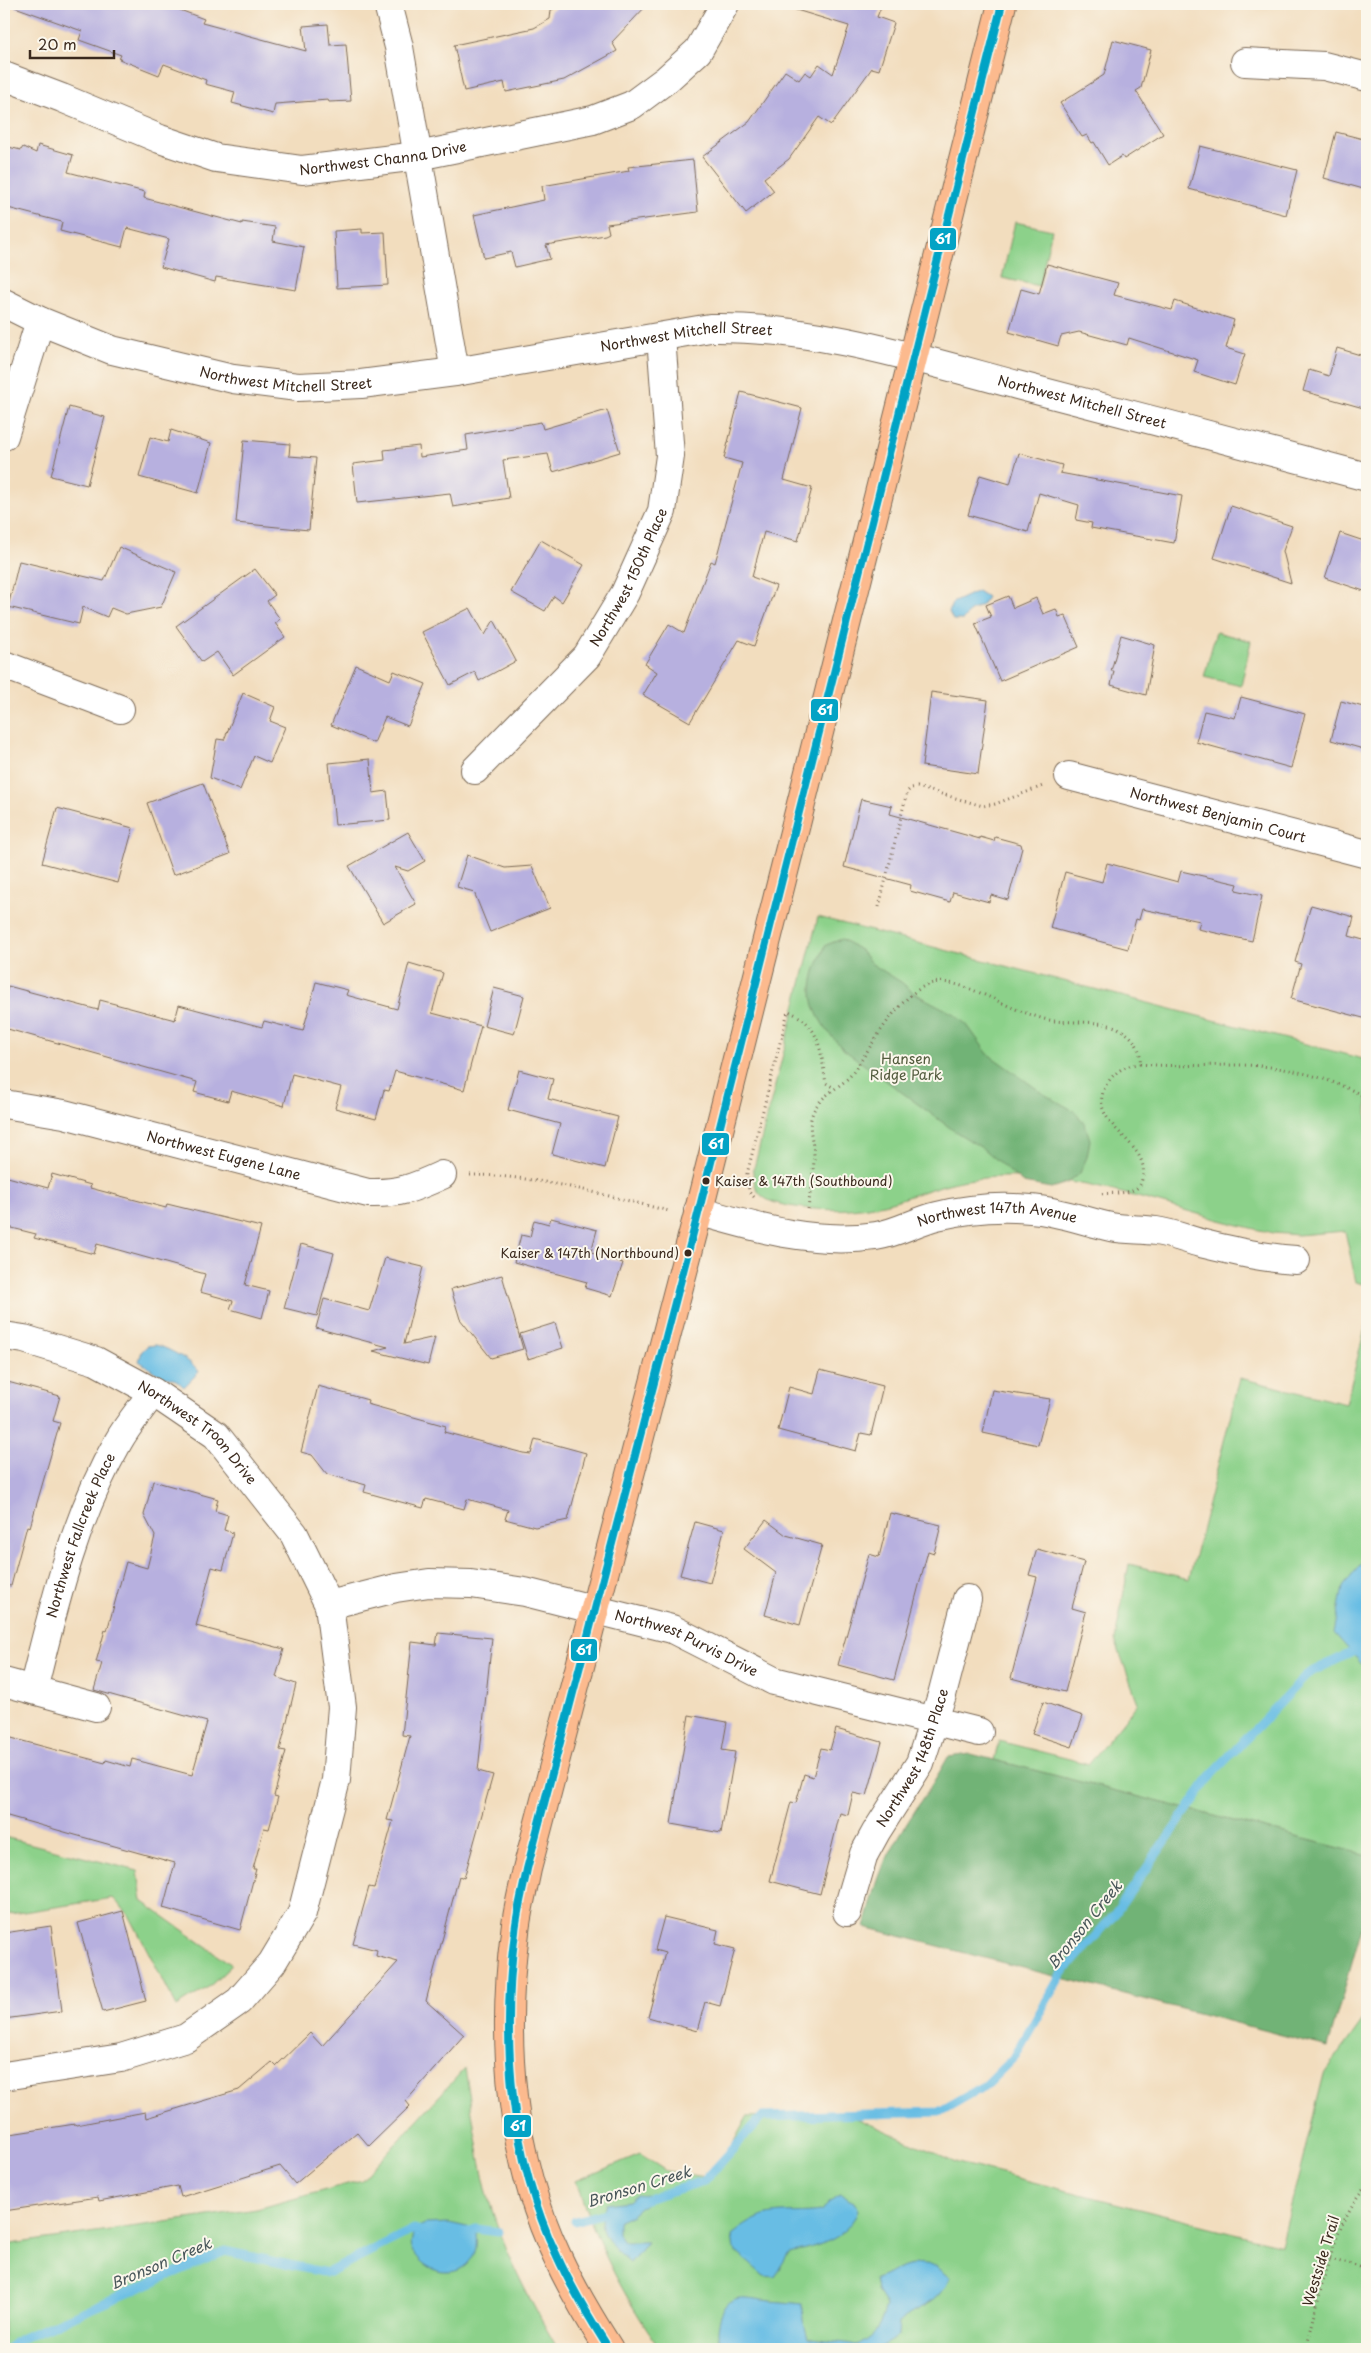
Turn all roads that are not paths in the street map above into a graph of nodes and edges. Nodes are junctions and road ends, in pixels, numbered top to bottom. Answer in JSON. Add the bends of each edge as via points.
{"nodes":[{"id":1,"x":388,"y":4,"type":"edge"},
{"id":2,"x":725,"y":4,"type":"edge"},
{"id":3,"x":1002,"y":4,"type":"edge"},
{"id":4,"x":1245,"y":62,"type":"dead end"},
{"id":5,"x":4,"y":76,"type":"edge"},
{"id":6,"x":1367,"y":77,"type":"edge"},
{"id":7,"x":418,"y":156,"type":"junction"},
{"id":8,"x":4,"y":303,"type":"edge"},
{"id":9,"x":40,"y":321,"type":"junction"},
{"id":10,"x":661,"y":337,"type":"junction"},
{"id":11,"x":914,"y":357,"type":"junction"},
{"id":12,"x":455,"y":372,"type":"junction"},
{"id":13,"x":4,"y":436,"type":"edge"},
{"id":14,"x":1367,"y":477,"type":"edge"},
{"id":15,"x":4,"y":665,"type":"edge"},
{"id":16,"x":120,"y":709,"type":"dead end"},
{"id":17,"x":476,"y":770,"type":"dead end"},
{"id":18,"x":1069,"y":776,"type":"road end"},
{"id":19,"x":1367,"y":854,"type":"edge"},
{"id":20,"x":4,"y":1104,"type":"edge"},
{"id":21,"x":442,"y":1175,"type":"road end"},
{"id":22,"x":698,"y":1215,"type":"junction"},
{"id":23,"x":1296,"y":1260,"type":"dead end"},
{"id":24,"x":4,"y":1336,"type":"edge"},
{"id":25,"x":153,"y":1392,"type":"junction"},
{"id":26,"x":967,"y":1599,"type":"dead end"},
{"id":27,"x":329,"y":1605,"type":"junction"},
{"id":28,"x":596,"y":1610,"type":"junction"},
{"id":29,"x":4,"y":1682,"type":"edge"},
{"id":30,"x":33,"y":1690,"type":"junction"},
{"id":31,"x":96,"y":1707,"type":"dead end"},
{"id":32,"x":932,"y":1720,"type":"junction"},
{"id":33,"x":979,"y":1732,"type":"dead end"},
{"id":34,"x":848,"y":1912,"type":"dead end"},
{"id":35,"x":4,"y":2076,"type":"edge"},
{"id":36,"x":609,"y":2349,"type":"edge"}],
"edges":[{"from":1,"to":7,"type":"street"},
{"from":2,"to":7,"type":"street","name":"Northwest Channa Drive","via":[[698,51],[632,105],[593,120]]},
{"from":3,"to":11,"type":"main road"},
{"from":4,"to":6,"type":"street","via":[[1324,66]]},
{"from":5,"to":7,"type":"street","name":"Northwest Channa Drive","via":[[160,140],[216,158],[302,170]]},
{"from":7,"to":12,"type":"street"},
{"from":8,"to":9,"type":"street","name":"Northwest Mitchell Street"},
{"from":9,"to":12,"type":"street","name":"Northwest Mitchell Street","via":[[112,350],[233,379],[298,387],[361,384]]},
{"from":9,"to":13,"type":"street"},
{"from":10,"to":11,"type":"street","name":"Northwest Mitchell Street","via":[[710,328],[745,327],[794,332]]},
{"from":10,"to":12,"type":"street","name":"Northwest Mitchell Street"},
{"from":10,"to":17,"type":"street","name":"Northwest 150th Place","via":[[670,456],[662,511],[626,593],[587,656]]},
{"from":11,"to":14,"type":"street","name":"Northwest Mitchell Street"},
{"from":11,"to":22,"type":"main road"},
{"from":15,"to":16,"type":"street"},
{"from":18,"to":19,"type":"street","name":"Northwest Benjamin Court"},
{"from":20,"to":21,"type":"street","name":"Northwest Eugene Lane","via":[[64,1114],[368,1193],[394,1194]]},
{"from":22,"to":23,"type":"street","name":"Northwest 147th Avenue","via":[[784,1234],[846,1239],[878,1236],[957,1212],[1031,1209],[1112,1227],[1156,1231],[1246,1255]]},
{"from":22,"to":28,"type":"main road"},
{"from":24,"to":25,"type":"street","name":"Northwest Troon Drive","via":[[96,1361]]},
{"from":25,"to":27,"type":"street","name":"Northwest Troon Drive","via":[[216,1435],[255,1482],[294,1534]]},
{"from":25,"to":30,"type":"street","name":"Northwest Fallcreek Place","via":[[119,1440],[79,1527],[58,1591]]},
{"from":26,"to":32,"type":"street","name":"Northwest 148th Place","via":[[942,1695]]},
{"from":27,"to":28,"type":"street","name":"Northwest Purvis Drive","via":[[429,1583],[471,1584],[525,1592]]},
{"from":27,"to":35,"type":"street","name":"Northwest Troon Drive","via":[[342,1707],[336,1780],[302,1913],[272,1962],[239,2001],[186,2038],[121,2058]]},
{"from":28,"to":32,"type":"street","name":"Northwest Purvis Drive","via":[[672,1629],[774,1680]]},
{"from":28,"to":36,"type":"main road","via":[[530,1860],[515,1932],[509,2003],[509,2059],[521,2147],[537,2205],[576,2295]]},
{"from":29,"to":30,"type":"street"},
{"from":30,"to":31,"type":"street"},
{"from":32,"to":33,"type":"street","name":"Northwest Purvis Drive"},
{"from":32,"to":34,"type":"street","name":"Northwest 148th Place","via":[[916,1771],[864,1854]]}]}
